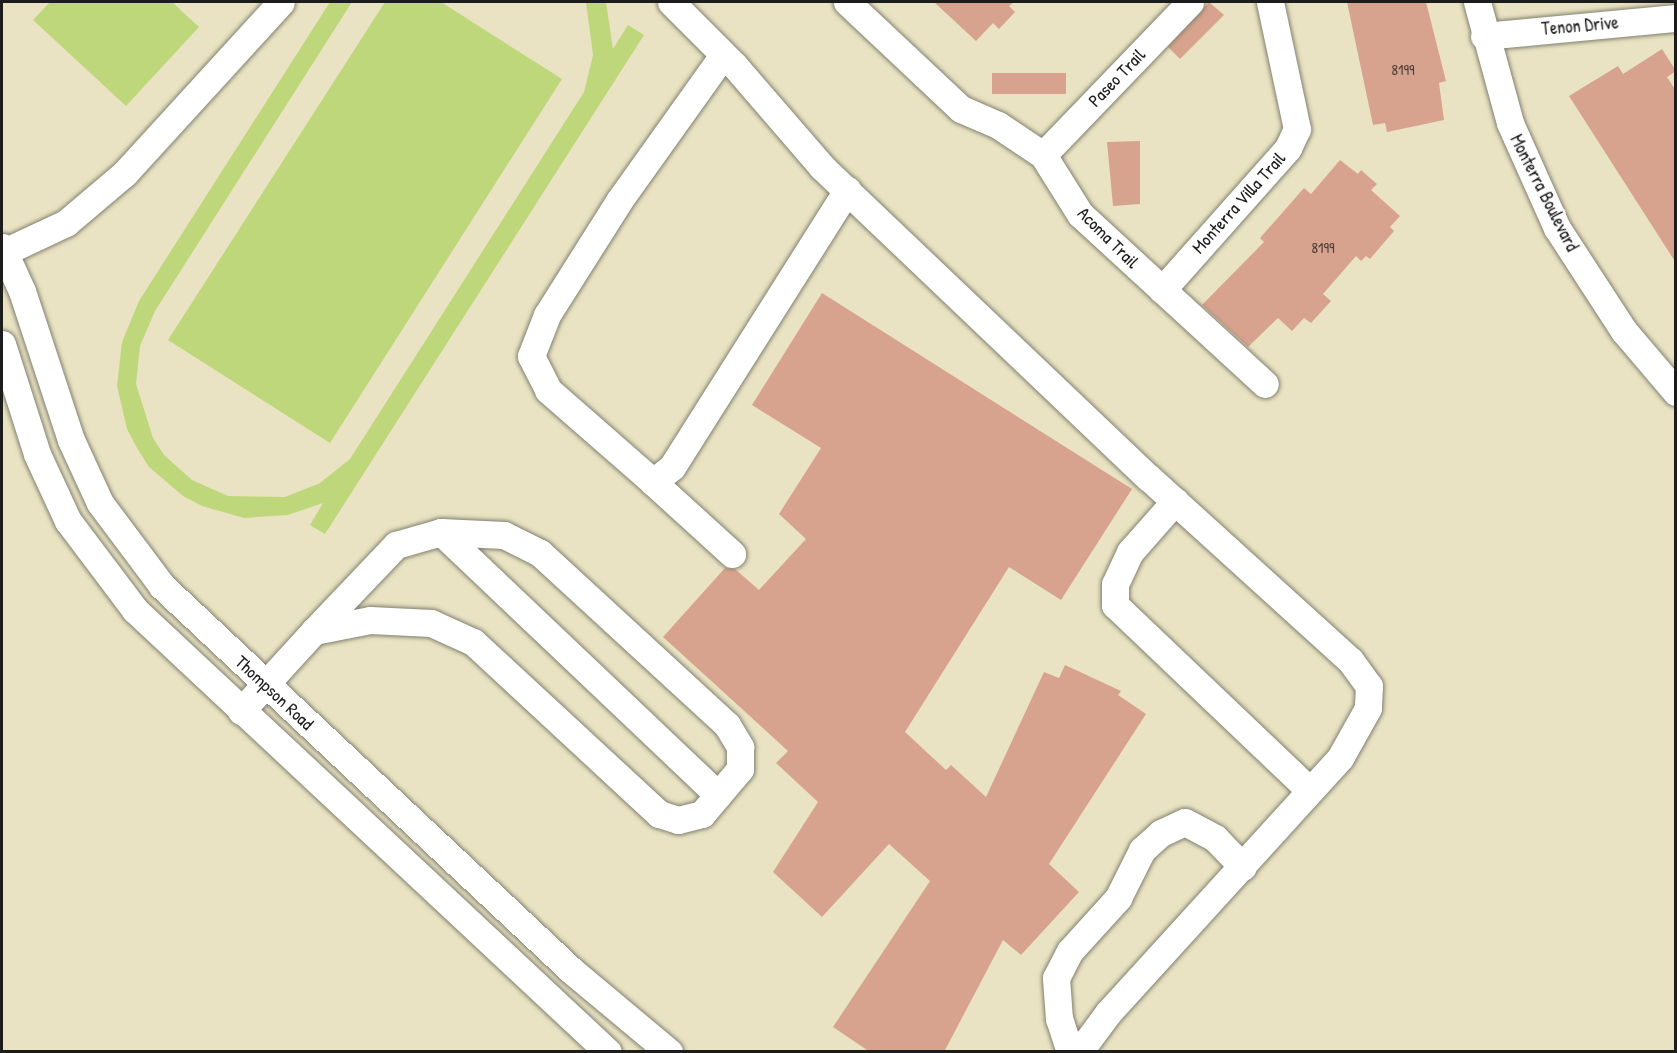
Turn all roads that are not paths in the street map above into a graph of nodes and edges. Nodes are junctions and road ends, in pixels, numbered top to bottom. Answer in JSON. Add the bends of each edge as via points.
{"nodes":[{"id":1,"x":281,"y":2,"type":"edge"},
{"id":2,"x":671,"y":2,"type":"edge"},
{"id":3,"x":847,"y":2,"type":"edge"},
{"id":4,"x":1190,"y":2,"type":"edge"},
{"id":5,"x":1270,"y":2,"type":"edge"},
{"id":6,"x":1477,"y":2,"type":"edge"},
{"id":7,"x":1674,"y":21,"type":"edge"},
{"id":8,"x":1484,"y":36,"type":"junction"},
{"id":9,"x":723,"y":55,"type":"junction"},
{"id":10,"x":1043,"y":155,"type":"junction"},
{"id":11,"x":847,"y":190,"type":"junction"},
{"id":12,"x":2,"y":251,"type":"edge"},
{"id":13,"x":1162,"y":290,"type":"junction"},
{"id":14,"x":2,"y":344,"type":"edge"},
{"id":15,"x":1264,"y":384,"type":"dead end"},
{"id":16,"x":1676,"y":392,"type":"edge"},
{"id":17,"x":653,"y":482,"type":"junction"},
{"id":18,"x":1175,"y":501,"type":"junction"},
{"id":19,"x":441,"y":532,"type":"junction"},
{"id":20,"x":732,"y":554,"type":"dead end"},
{"id":21,"x":314,"y":631,"type":"junction"},
{"id":22,"x":266,"y":686,"type":"junction"},
{"id":23,"x":241,"y":711,"type":"junction"},
{"id":24,"x":1310,"y":791,"type":"junction"},
{"id":25,"x":718,"y":795,"type":"junction"},
{"id":26,"x":1243,"y":867,"type":"junction"},
{"id":27,"x":606,"y":1001,"type":"junction"},
{"id":28,"x":582,"y":1028,"type":"junction"},
{"id":29,"x":608,"y":1052,"type":"edge"},
{"id":30,"x":669,"y":1052,"type":"edge"},
{"id":31,"x":1071,"y":1052,"type":"edge"},
{"id":32,"x":1079,"y":1052,"type":"edge"}],
"edges":[{"from":1,"to":12,"type":"street","via":[[125,173],[66,223]]},
{"from":2,"to":9,"type":"street"},
{"from":3,"to":10,"type":"street","name":"Acoma Trail","via":[[961,109],[998,126]]},
{"from":4,"to":10,"type":"street","name":"Paseo Trail"},
{"from":5,"to":13,"type":"street","name":"Monterra Villa Trail","via":[[1297,129],[1288,148]]},
{"from":6,"to":8,"type":"street","name":"Monterra Boulevard"},
{"from":7,"to":8,"type":"street","name":"Tenon Drive"},
{"from":8,"to":16,"type":"street","name":"Monterra Boulevard","via":[[1510,123],[1557,228],[1624,331]]},
{"from":9,"to":11,"type":"street"},
{"from":9,"to":17,"type":"street","via":[[619,201],[547,315],[531,356],[548,390]]},
{"from":10,"to":13,"type":"street","name":"Acoma Trail","via":[[1080,214]]},
{"from":11,"to":17,"type":"street","via":[[672,467]]},
{"from":11,"to":18,"type":"street"},
{"from":12,"to":22,"type":"street","name":"Thompson Road","via":[[22,291],[71,440],[100,503],[162,586]]},
{"from":13,"to":15,"type":"street","name":"Acoma Trail"},
{"from":14,"to":23,"type":"street","name":"Thompson Road","via":[[37,454],[68,521],[135,610]]},
{"from":17,"to":20,"type":"street"},
{"from":18,"to":24,"type":"street","via":[[1350,660],[1369,686],[1368,708],[1340,758]]},
{"from":18,"to":24,"type":"street","via":[[1130,552],[1114,584],[1115,605]]},
{"from":19,"to":21,"type":"street","via":[[396,544]]},
{"from":19,"to":25,"type":"street"},
{"from":19,"to":25,"type":"street","via":[[504,535],[540,553],[727,725],[740,747],[740,769]]},
{"from":21,"to":22,"type":"street"},
{"from":21,"to":25,"type":"street","via":[[370,620],[431,623],[473,642],[659,814],[678,820],[702,814]]},
{"from":22,"to":23,"type":"street"},
{"from":22,"to":27,"type":"street","name":"Thompson Road"},
{"from":23,"to":28,"type":"street","name":"Thompson Road"},
{"from":24,"to":26,"type":"street"},
{"from":26,"to":31,"type":"street","via":[[1215,838],[1185,822],[1161,833],[1142,850],[1118,898],[1070,951],[1056,978],[1059,1019]]},
{"from":26,"to":32,"type":"street","via":[[1107,1013]]},
{"from":27,"to":28,"type":"street"},
{"from":27,"to":30,"type":"street","name":"Thompson Road"},
{"from":28,"to":29,"type":"street","name":"Thompson Road"}]}
